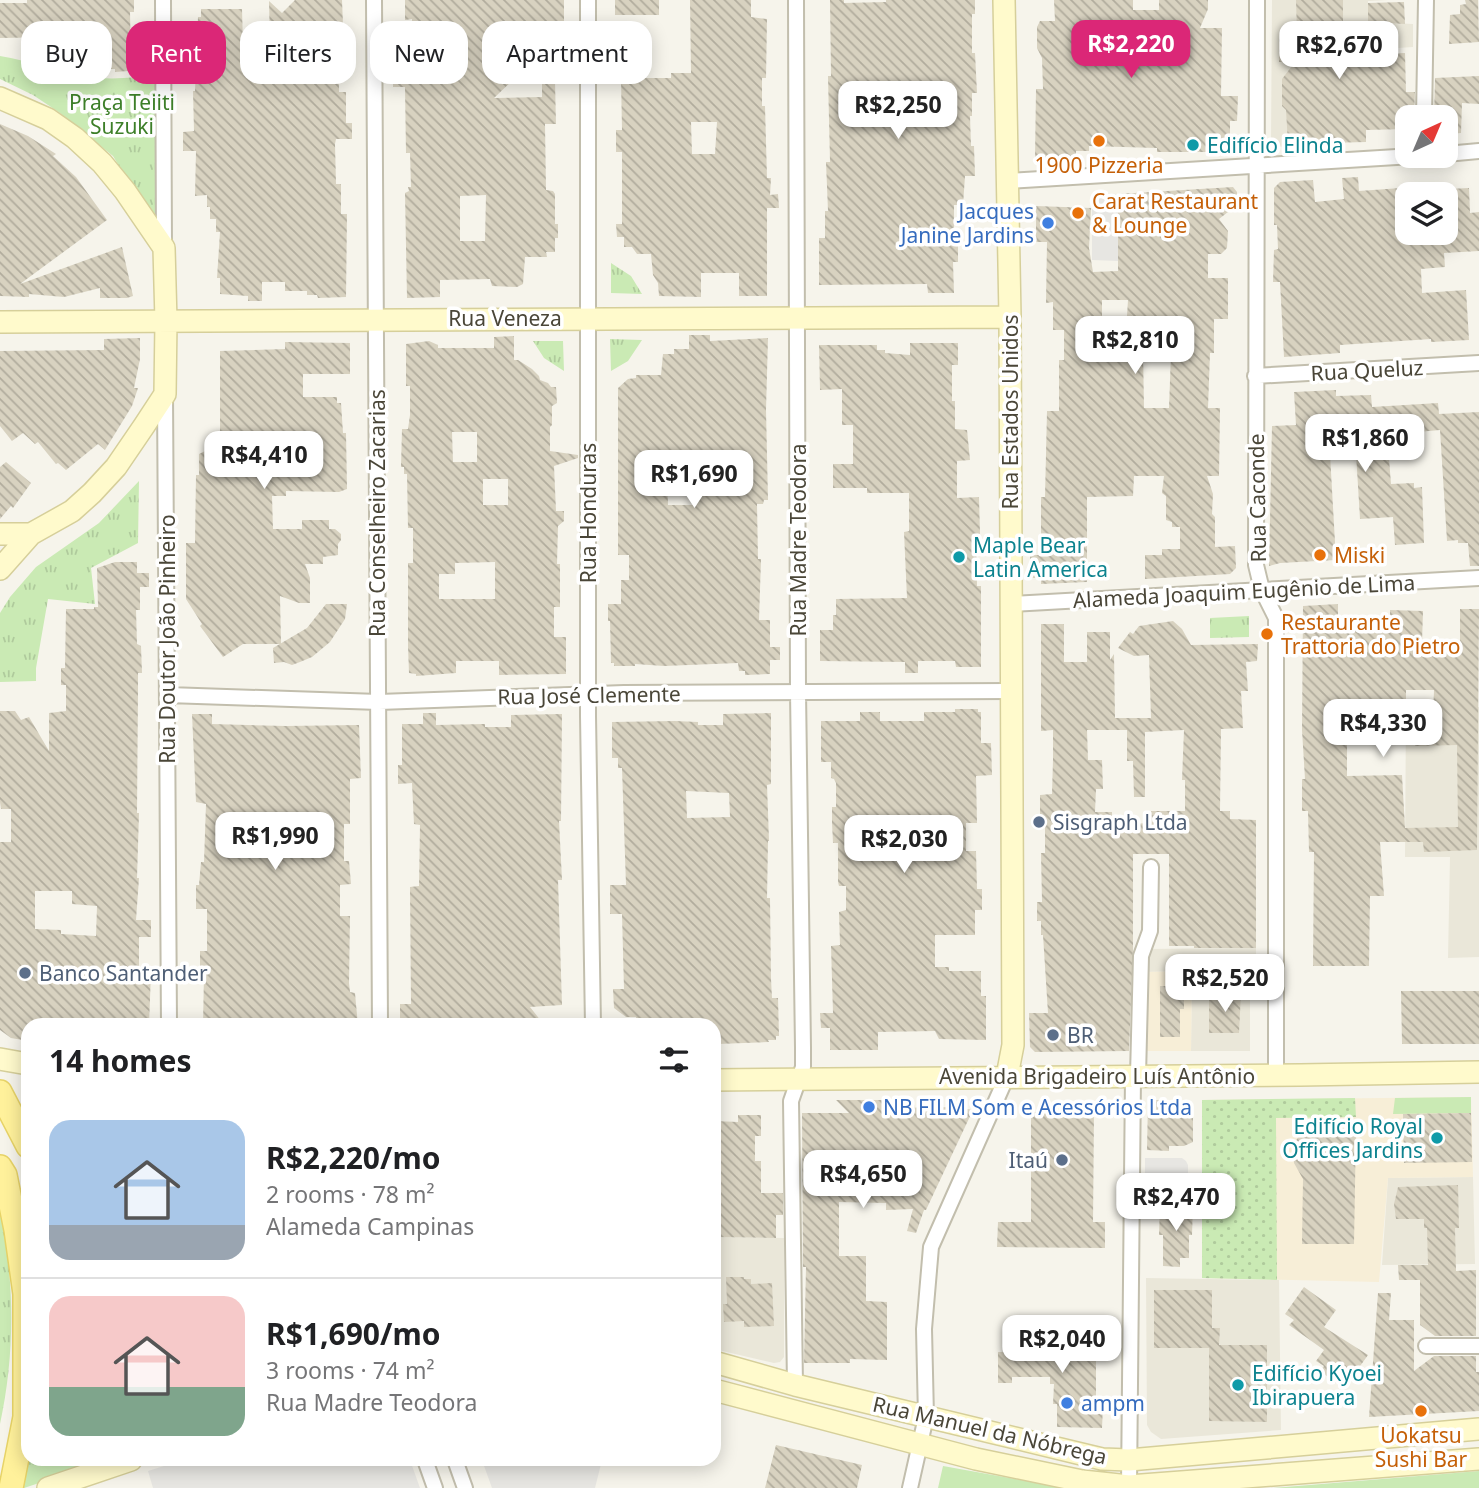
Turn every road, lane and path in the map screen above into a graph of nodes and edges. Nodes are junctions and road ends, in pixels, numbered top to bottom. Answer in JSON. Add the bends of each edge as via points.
{"nodes":[{"id":1,"x":163,"y":0,"type":"edge"},
{"id":2,"x":374,"y":0,"type":"edge"},
{"id":3,"x":589,"y":0,"type":"edge"},
{"id":4,"x":796,"y":0,"type":"edge"},
{"id":5,"x":1004,"y":0,"type":"edge"},
{"id":6,"x":1257,"y":0,"type":"edge"},
{"id":7,"x":1426,"y":0,"type":"edge"},
{"id":8,"x":0,"y":98,"type":"edge"},
{"id":9,"x":1424,"y":105,"type":"edge"},
{"id":10,"x":1479,"y":151,"type":"edge"},
{"id":11,"x":1458,"y":152,"type":"edge"},
{"id":12,"x":1395,"y":157,"type":"edge"},
{"id":13,"x":1256,"y":166,"type":"junction"},
{"id":14,"x":1006,"y":181,"type":"junction"},
{"id":15,"x":164,"y":248,"type":"junction"},
{"id":16,"x":1010,"y":317,"type":"junction"},
{"id":17,"x":588,"y":318,"type":"junction"},
{"id":18,"x":797,"y":318,"type":"junction"},
{"id":19,"x":376,"y":319,"type":"junction"},
{"id":20,"x":166,"y":321,"type":"junction"},
{"id":21,"x":0,"y":322,"type":"edge"},
{"id":22,"x":1479,"y":363,"type":"edge"},
{"id":23,"x":1255,"y":376,"type":"junction"},
{"id":24,"x":165,"y":394,"type":"junction"},
{"id":25,"x":0,"y":534,"type":"edge"},
{"id":26,"x":31,"y":534,"type":"junction"},
{"id":27,"x":0,"y":569,"type":"edge"},
{"id":28,"x":1479,"y":578,"type":"edge"},
{"id":29,"x":1262,"y":590,"type":"junction"},
{"id":30,"x":1010,"y":604,"type":"junction"},
{"id":31,"x":1010,"y":691,"type":"junction"},
{"id":32,"x":798,"y":692,"type":"junction"},
{"id":33,"x":168,"y":695,"type":"junction"},
{"id":34,"x":589,"y":696,"type":"junction"},
{"id":35,"x":379,"y":702,"type":"junction"},
{"id":36,"x":1151,"y":867,"type":"dead end"},
{"id":37,"x":169,"y":1018,"type":"edge"},
{"id":38,"x":380,"y":1018,"type":"edge"},
{"id":39,"x":593,"y":1018,"type":"edge"},
{"id":40,"x":0,"y":1059,"type":"edge"},
{"id":41,"x":21,"y":1063,"type":"edge"},
{"id":42,"x":1479,"y":1072,"type":"edge"},
{"id":43,"x":1007,"y":1076,"type":"junction"},
{"id":44,"x":1135,"y":1076,"type":"junction"},
{"id":45,"x":1276,"y":1076,"type":"junction"},
{"id":46,"x":798,"y":1079,"type":"junction"},
{"id":47,"x":721,"y":1080,"type":"edge"},
{"id":48,"x":0,"y":1092,"type":"edge"},
{"id":49,"x":21,"y":1132,"type":"edge"},
{"id":50,"x":0,"y":1167,"type":"edge"},
{"id":51,"x":21,"y":1231,"type":"edge"},
{"id":52,"x":1426,"y":1346,"type":"dead end"},
{"id":53,"x":1479,"y":1346,"type":"edge"},
{"id":54,"x":721,"y":1364,"type":"edge"},
{"id":55,"x":795,"y":1385,"type":"junction"},
{"id":56,"x":721,"y":1393,"type":"edge"},
{"id":57,"x":926,"y":1417,"type":"junction"},
{"id":58,"x":1479,"y":1429,"type":"edge"},
{"id":59,"x":21,"y":1440,"type":"edge"},
{"id":60,"x":920,"y":1445,"type":"junction"},
{"id":61,"x":1479,"y":1459,"type":"edge"},
{"id":62,"x":1129,"y":1460,"type":"junction"},
{"id":63,"x":113,"y":1466,"type":"edge"},
{"id":64,"x":427,"y":1466,"type":"edge"},
{"id":65,"x":457,"y":1466,"type":"edge"},
{"id":66,"x":1129,"y":1486,"type":"junction"},
{"id":67,"x":11,"y":1488,"type":"edge"},
{"id":68,"x":48,"y":1488,"type":"edge"},
{"id":69,"x":435,"y":1488,"type":"edge"},
{"id":70,"x":465,"y":1488,"type":"edge"},
{"id":71,"x":910,"y":1488,"type":"edge"}],
"edges":[{"from":1,"to":15,"type":"street","name":"Rua Doutor João Pinheiro"},
{"from":2,"to":19,"type":"street","name":"Rua Conselheiro Zacarias"},
{"from":3,"to":17,"type":"street","name":"Rua Honduras"},
{"from":4,"to":18,"type":"street","name":"Rua Madre Teodora"},
{"from":5,"to":14,"type":"street","name":"Rua Estados Unidos"},
{"from":6,"to":13,"type":"street","name":"Rua Caconde"},
{"from":7,"to":9,"type":"street"},
{"from":8,"to":15,"type":"street","via":[[48,119],[75,138],[125,191]]},
{"from":10,"to":11,"type":"street"},
{"from":12,"to":13,"type":"street"},
{"from":13,"to":14,"type":"street"},
{"from":13,"to":23,"type":"street","name":"Rua Caconde"},
{"from":14,"to":16,"type":"street","name":"Rua Estados Unidos"},
{"from":15,"to":20,"type":"street","name":"Rua Doutor João Pinheiro"},
{"from":16,"to":18,"type":"street","name":"Rua Veneza"},
{"from":16,"to":30,"type":"street","name":"Rua Estados Unidos"},
{"from":17,"to":18,"type":"street","name":"Rua Veneza"},
{"from":17,"to":19,"type":"street","name":"Rua Veneza"},
{"from":17,"to":34,"type":"street","name":"Rua Honduras"},
{"from":18,"to":32,"type":"street","name":"Rua Madre Teodora"},
{"from":19,"to":20,"type":"street","name":"Rua Veneza"},
{"from":19,"to":35,"type":"street","name":"Rua Conselheiro Zacarias"},
{"from":20,"to":21,"type":"street","name":"Rua Veneza"},
{"from":20,"to":24,"type":"street","name":"Rua Doutor João Pinheiro"},
{"from":22,"to":23,"type":"street","name":"Rua Queluz"},
{"from":23,"to":29,"type":"street","name":"Rua Caconde","via":[[1256,565]]},
{"from":24,"to":26,"type":"street","via":[[116,467],[92,493],[72,511]]},
{"from":24,"to":33,"type":"street","name":"Rua Doutor João Pinheiro"},
{"from":25,"to":26,"type":"street"},
{"from":26,"to":27,"type":"street"},
{"from":28,"to":29,"type":"street","name":"Alameda Joaquim Eugênio de Lima"},
{"from":29,"to":30,"type":"street","name":"Alameda Joaquim Eugênio de Lima"},
{"from":29,"to":45,"type":"street","name":"Rua Caconde","via":[[1276,618]]},
{"from":30,"to":31,"type":"street","name":"Rua Estados Unidos"},
{"from":31,"to":32,"type":"street","name":"Rua José Clemente"},
{"from":31,"to":43,"type":"street","name":"Rua Estados Unidos","via":[[1013,1045]]},
{"from":32,"to":34,"type":"street","name":"Rua José Clemente"},
{"from":32,"to":46,"type":"street","name":"Rua Madre Teodora","via":[[803,1058]]},
{"from":33,"to":35,"type":"street","name":"Rua José Clemente"},
{"from":33,"to":37,"type":"street","name":"Rua Doutor João Pinheiro"},
{"from":34,"to":35,"type":"street","name":"Rua José Clemente"},
{"from":34,"to":39,"type":"street","name":"Rua Honduras"},
{"from":35,"to":38,"type":"street","name":"Rua Conselheiro Zacarias"},
{"from":36,"to":44,"type":"street","via":[[1150,931],[1141,956]]},
{"from":40,"to":41,"type":"street"},
{"from":42,"to":45,"type":"street","name":"Avenida Brigadeiro Luís Antônio"},
{"from":43,"to":44,"type":"street","name":"Avenida Brigadeiro Luís Antônio"},
{"from":43,"to":46,"type":"street","name":"Avenida Brigadeiro Luís Antônio"},
{"from":43,"to":57,"type":"street","via":[[931,1247],[924,1329]]},
{"from":44,"to":45,"type":"street","name":"Avenida Brigadeiro Luís Antônio"},
{"from":44,"to":62,"type":"street"},
{"from":46,"to":47,"type":"street","name":"Avenida Brigadeiro Luís Antônio"},
{"from":46,"to":55,"type":"street","name":"Rua Madre Teodora","via":[[791,1101]]},
{"from":48,"to":49,"type":"main road"},
{"from":50,"to":51,"type":"main road"},
{"from":52,"to":53,"type":"street"},
{"from":54,"to":55,"type":"street","name":"Rua Manuel da Nóbrega"},
{"from":55,"to":57,"type":"street","name":"Rua Manuel da Nóbrega"},
{"from":56,"to":60,"type":"street","name":"Rua Manuel da Nóbrega"},
{"from":57,"to":60,"type":"street"},
{"from":57,"to":62,"type":"street","name":"Rua Manuel da Nóbrega","via":[[1102,1459]]},
{"from":58,"to":62,"type":"street","name":"Rua Manuel da Nóbrega"},
{"from":59,"to":67,"type":"main road"},
{"from":60,"to":66,"type":"street","name":"Rua Manuel da Nóbrega","via":[[1082,1481]]},
{"from":60,"to":71,"type":"street"},
{"from":61,"to":66,"type":"street","name":"Rua Manuel da Nóbrega"},
{"from":62,"to":66,"type":"street"},
{"from":63,"to":68,"type":"street"},
{"from":64,"to":69,"type":"street"},
{"from":65,"to":70,"type":"street"}]}
